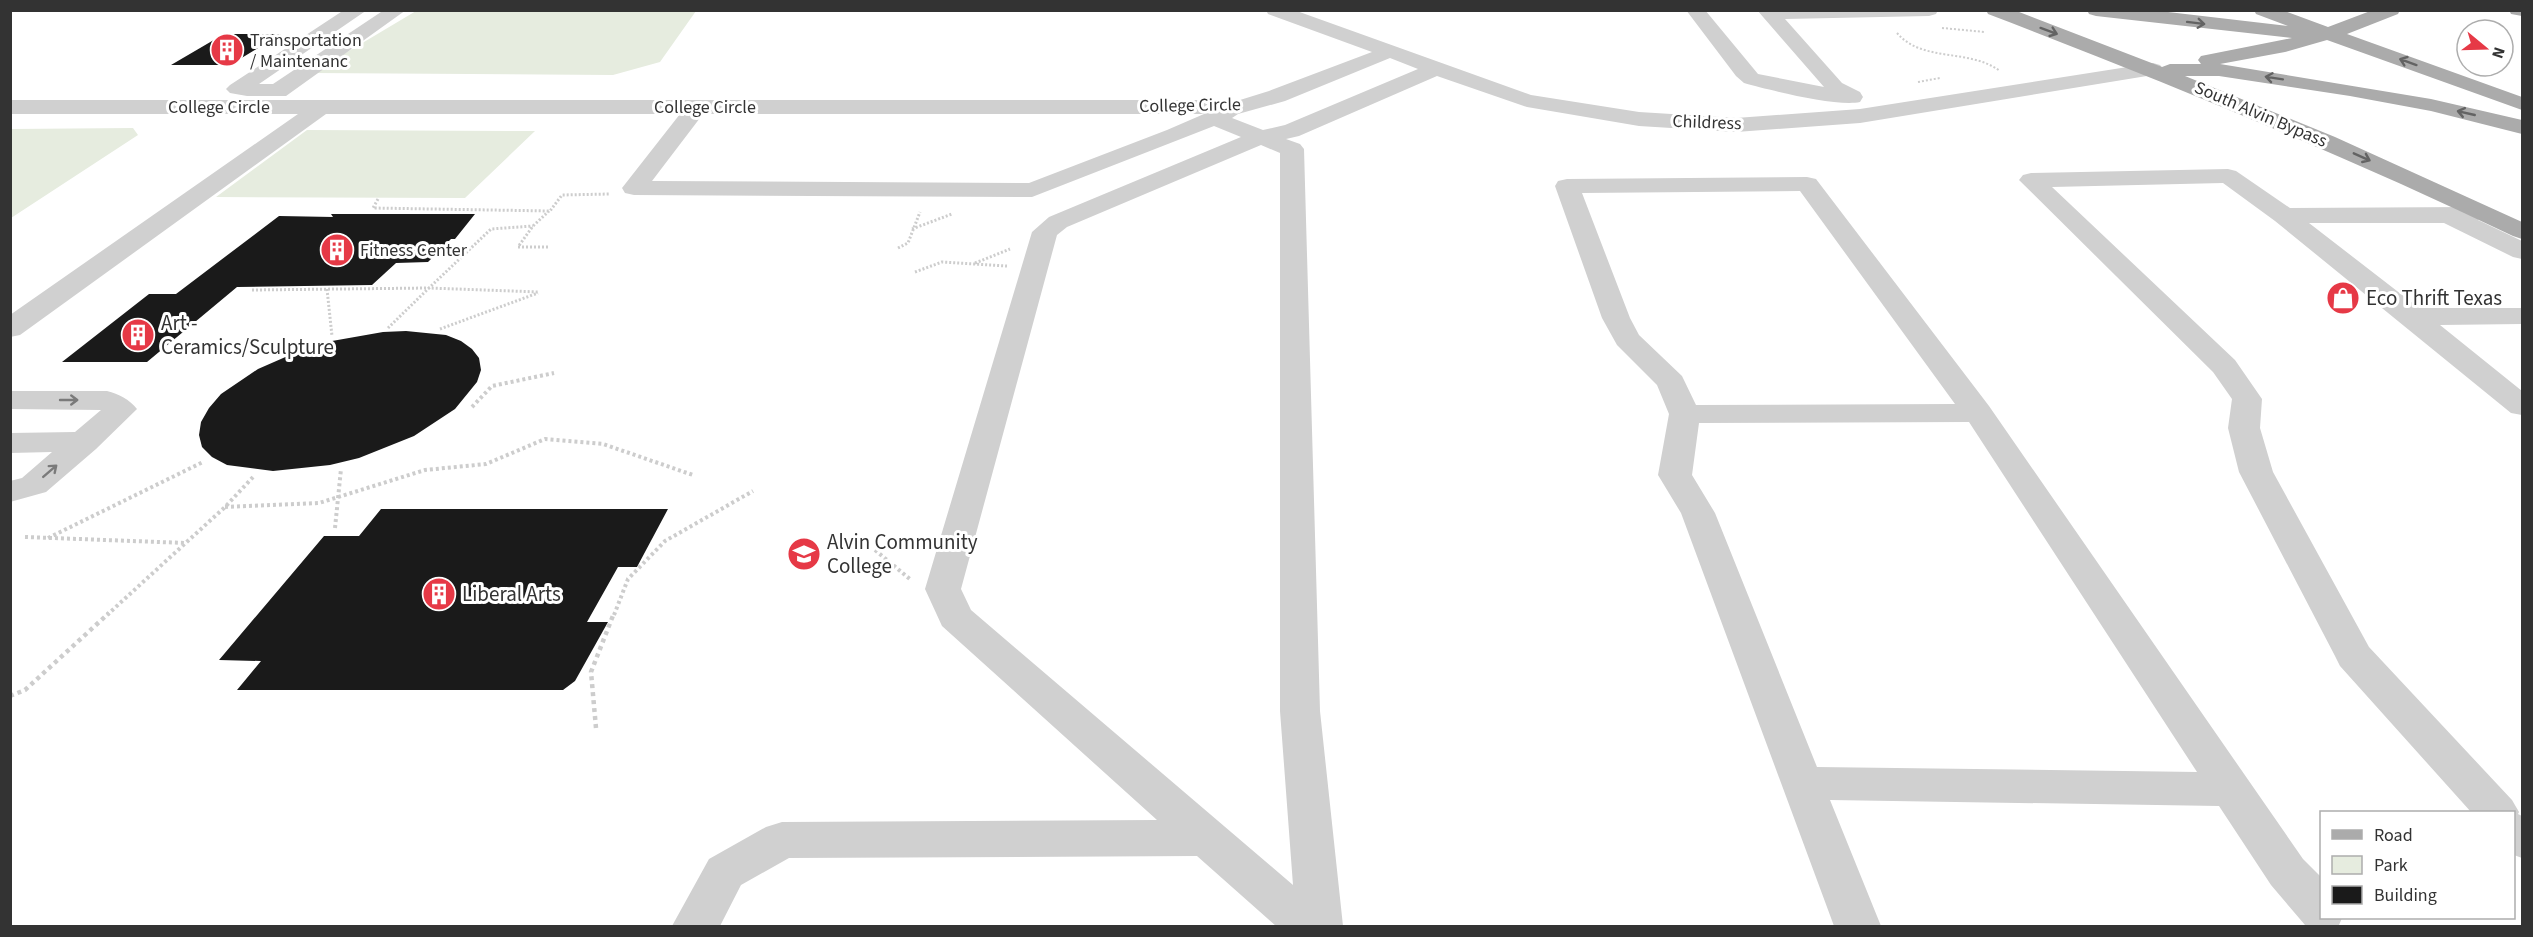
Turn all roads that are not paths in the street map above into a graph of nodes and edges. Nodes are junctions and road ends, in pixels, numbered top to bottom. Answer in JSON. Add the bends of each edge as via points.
{"nodes":[{"id":1,"x":358,"y":10,"type":"edge"},
{"id":2,"x":397,"y":10,"type":"edge"},
{"id":3,"x":1275,"y":10,"type":"edge"},
{"id":4,"x":1695,"y":10,"type":"edge"},
{"id":5,"x":1929,"y":10,"type":"edge"},
{"id":6,"x":1995,"y":10,"type":"edge"},
{"id":7,"x":2096,"y":10,"type":"edge"},
{"id":8,"x":2263,"y":10,"type":"edge"},
{"id":9,"x":2391,"y":10,"type":"edge"},
{"id":10,"x":2518,"y":10,"type":"edge"},
{"id":11,"x":2523,"y":11,"type":"edge"},
{"id":12,"x":1767,"y":12,"type":"edge"},
{"id":13,"x":2328,"y":34,"type":"junction"},
{"id":14,"x":1389,"y":52,"type":"junction"},
{"id":15,"x":1435,"y":69,"type":"junction"},
{"id":16,"x":2153,"y":69,"type":"junction"},
{"id":17,"x":10,"y":89,"type":"edge"},
{"id":18,"x":237,"y":89,"type":"junction"},
{"id":19,"x":1849,"y":95,"type":"junction"},
{"id":20,"x":2523,"y":104,"type":"edge"},
{"id":21,"x":10,"y":107,"type":"edge"},
{"id":22,"x":697,"y":107,"type":"junction"},
{"id":23,"x":316,"y":110,"type":"junction"},
{"id":24,"x":1887,"y":111,"type":"junction"},
{"id":25,"x":1226,"y":112,"type":"junction"},
{"id":26,"x":2523,"y":127,"type":"edge"},
{"id":27,"x":1261,"y":136,"type":"junction"},
{"id":28,"x":2448,"y":215,"type":"junction"},
{"id":29,"x":2488,"y":215,"type":"junction"},
{"id":30,"x":2284,"y":216,"type":"junction"},
{"id":31,"x":2523,"y":231,"type":"edge"},
{"id":32,"x":2523,"y":250,"type":"edge"},
{"id":33,"x":2523,"y":316,"type":"edge"},
{"id":34,"x":14,"y":317,"type":"edge"},
{"id":35,"x":2412,"y":317,"type":"junction"},
{"id":36,"x":10,"y":400,"type":"edge"},
{"id":37,"x":2523,"y":406,"type":"edge"},
{"id":38,"x":1977,"y":413,"type":"junction"},
{"id":39,"x":1685,"y":414,"type":"junction"},
{"id":40,"x":85,"y":442,"type":"junction"},
{"id":41,"x":10,"y":443,"type":"edge"},
{"id":42,"x":10,"y":492,"type":"edge"},
{"id":43,"x":1801,"y":783,"type":"junction"},
{"id":44,"x":2231,"y":789,"type":"junction"},
{"id":45,"x":2495,"y":811,"type":"edge"},
{"id":46,"x":1207,"y":838,"type":"junction"},
{"id":47,"x":2320,"y":908,"type":"edge"},
{"id":48,"x":696,"y":927,"type":"edge"},
{"id":49,"x":1308,"y":927,"type":"edge"},
{"id":50,"x":1320,"y":927,"type":"edge"},
{"id":51,"x":1857,"y":927,"type":"edge"}],
"edges":[{"from":1,"to":18,"type":"street"},
{"from":2,"to":18,"type":"street","via":[[278,91]]},
{"from":3,"to":14,"type":"street","name":"Childress"},
{"from":4,"to":19,"type":"street","via":[[1751,79],[1818,93]]},
{"from":5,"to":12,"type":"street"},
{"from":6,"to":16,"type":"main road","name":"South Alvin Bypass","one_way":true},
{"from":7,"to":13,"type":"main road","one_way":true,"via":[[2273,32]]},
{"from":8,"to":13,"type":"main road"},
{"from":9,"to":13,"type":"main road"},
{"from":10,"to":11,"type":"main road"},
{"from":12,"to":19,"type":"street","via":[[1835,87]]},
{"from":13,"to":16,"type":"main road","via":[[2285,46]]},
{"from":20,"to":13,"type":"main road","one_way":true},
{"from":14,"to":15,"type":"street","name":"Childress"},
{"from":14,"to":25,"type":"street","name":"College Circle"},
{"from":15,"to":24,"type":"street","name":"Childress","via":[[1527,101],[1639,119],[1736,125]]},
{"from":15,"to":27,"type":"street","via":[[1291,131]]},
{"from":16,"to":24,"type":"street","name":"Childress"},
{"from":26,"to":16,"type":"main road","one_way":true,"via":[[2431,105],[2318,85],[2219,70]]},
{"from":16,"to":29,"type":"main road","name":"South Alvin Bypass","one_way":true,"via":[[2358,155]]},
{"from":17,"to":18,"type":"street"},
{"from":19,"to":24,"type":"street"},
{"from":21,"to":23,"type":"street","name":"College Circle"},
{"from":22,"to":23,"type":"street","name":"College Circle"},
{"from":22,"to":25,"type":"street","name":"College Circle"},
{"from":22,"to":25,"type":"street","via":[[634,188],[1032,190]]},
{"from":23,"to":34,"type":"street"},
{"from":25,"to":27,"type":"street"},
{"from":27,"to":46,"type":"street","via":[[1058,222],[1045,232],[943,590],[956,617]]},
{"from":27,"to":50,"type":"street","via":[[1292,149],[1300,711]]},
{"from":28,"to":29,"type":"street"},
{"from":28,"to":30,"type":"street"},
{"from":28,"to":32,"type":"street"},
{"from":29,"to":31,"type":"main road","name":"South Alvin Bypass"},
{"from":30,"to":35,"type":"street"},
{"from":30,"to":45,"type":"street","via":[[2228,176],[2031,180],[2224,366],[2247,399],[2244,428],[2256,472],[2354,656]]},
{"from":33,"to":35,"type":"street"},
{"from":35,"to":37,"type":"street"},
{"from":36,"to":40,"type":"street","one_way":true,"via":[[107,400],[121,409]]},
{"from":38,"to":39,"type":"street"},
{"from":38,"to":39,"type":"street","via":[[1807,184],[1567,186],[1616,318],[1627,339],[1671,382]]},
{"from":38,"to":44,"type":"street"},
{"from":39,"to":43,"type":"street","via":[[1675,476],[1698,513]]},
{"from":40,"to":41,"type":"street"},
{"from":42,"to":40,"type":"street","one_way":true,"via":[[34,485]]},
{"from":43,"to":44,"type":"street"},
{"from":43,"to":51,"type":"street"},
{"from":44,"to":47,"type":"street","via":[[2287,872]]},
{"from":46,"to":48,"type":"street","via":[[782,840],[725,872]]},
{"from":46,"to":49,"type":"street"}]}
